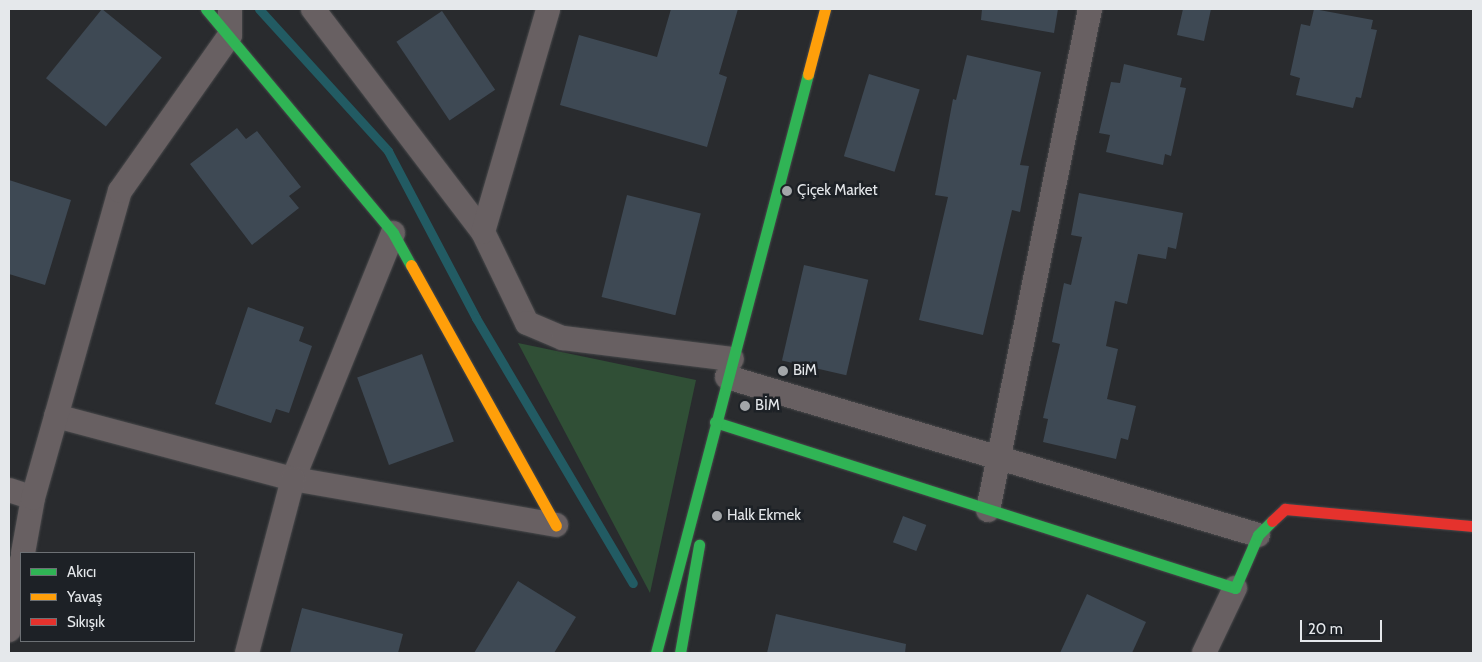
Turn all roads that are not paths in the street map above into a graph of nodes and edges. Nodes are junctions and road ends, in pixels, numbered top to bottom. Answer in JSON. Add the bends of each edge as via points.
{"nodes":[{"id":1,"x":206,"y":9,"type":"edge"},
{"id":2,"x":230,"y":9,"type":"edge"},
{"id":3,"x":313,"y":9,"type":"edge"},
{"id":4,"x":548,"y":9,"type":"edge"},
{"id":5,"x":825,"y":9,"type":"edge"},
{"id":6,"x":1090,"y":9,"type":"edge"},
{"id":7,"x":230,"y":35,"type":"junction"},
{"id":8,"x":483,"y":232,"type":"junction"},
{"id":9,"x":393,"y":233,"type":"junction"},
{"id":10,"x":729,"y":368,"type":"junction"},
{"id":11,"x":56,"y":416,"type":"junction"},
{"id":12,"x":715,"y":422,"type":"junction"},
{"id":13,"x":999,"y":460,"type":"junction"},
{"id":14,"x":293,"y":480,"type":"junction"},
{"id":15,"x":9,"y":490,"type":"edge"},
{"id":16,"x":33,"y":498,"type":"junction"},
{"id":17,"x":988,"y":510,"type":"junction"},
{"id":18,"x":556,"y":525,"type":"joint"},
{"id":19,"x":1473,"y":526,"type":"edge"},
{"id":20,"x":1258,"y":535,"type":"junction"},
{"id":21,"x":23,"y":552,"type":"edge"},
{"id":22,"x":20,"y":568,"type":"edge"},
{"id":23,"x":1235,"y":588,"type":"junction"},
{"id":24,"x":9,"y":630,"type":"edge"},
{"id":25,"x":247,"y":653,"type":"edge"},
{"id":26,"x":656,"y":653,"type":"edge"},
{"id":27,"x":680,"y":653,"type":"edge"},
{"id":28,"x":1204,"y":653,"type":"edge"}],
"edges":[{"from":1,"to":7,"type":"street"},
{"from":2,"to":7,"type":"street"},
{"from":3,"to":8,"type":"street"},
{"from":4,"to":8,"type":"street"},
{"from":5,"to":10,"type":"street"},
{"from":6,"to":13,"type":"street"},
{"from":7,"to":9,"type":"street"},
{"from":7,"to":11,"type":"street","via":[[120,192]]},
{"from":8,"to":10,"type":"street","via":[[527,323],[563,338]]},
{"from":9,"to":14,"type":"street"},
{"from":9,"to":18,"type":"street"},
{"from":10,"to":12,"type":"street"},
{"from":10,"to":13,"type":"street"},
{"from":11,"to":14,"type":"street"},
{"from":11,"to":16,"type":"street"},
{"from":12,"to":17,"type":"street"},
{"from":12,"to":26,"type":"street"},
{"from":12,"to":27,"type":"street"},
{"from":13,"to":17,"type":"street"},
{"from":13,"to":20,"type":"street"},
{"from":14,"to":18,"type":"street"},
{"from":14,"to":25,"type":"street"},
{"from":15,"to":16,"type":"street"},
{"from":16,"to":21,"type":"street"},
{"from":17,"to":23,"type":"street"},
{"from":19,"to":20,"type":"street","via":[[1401,516],[1285,509]]},
{"from":20,"to":23,"type":"street"},
{"from":22,"to":24,"type":"street"},
{"from":23,"to":28,"type":"street"}]}
